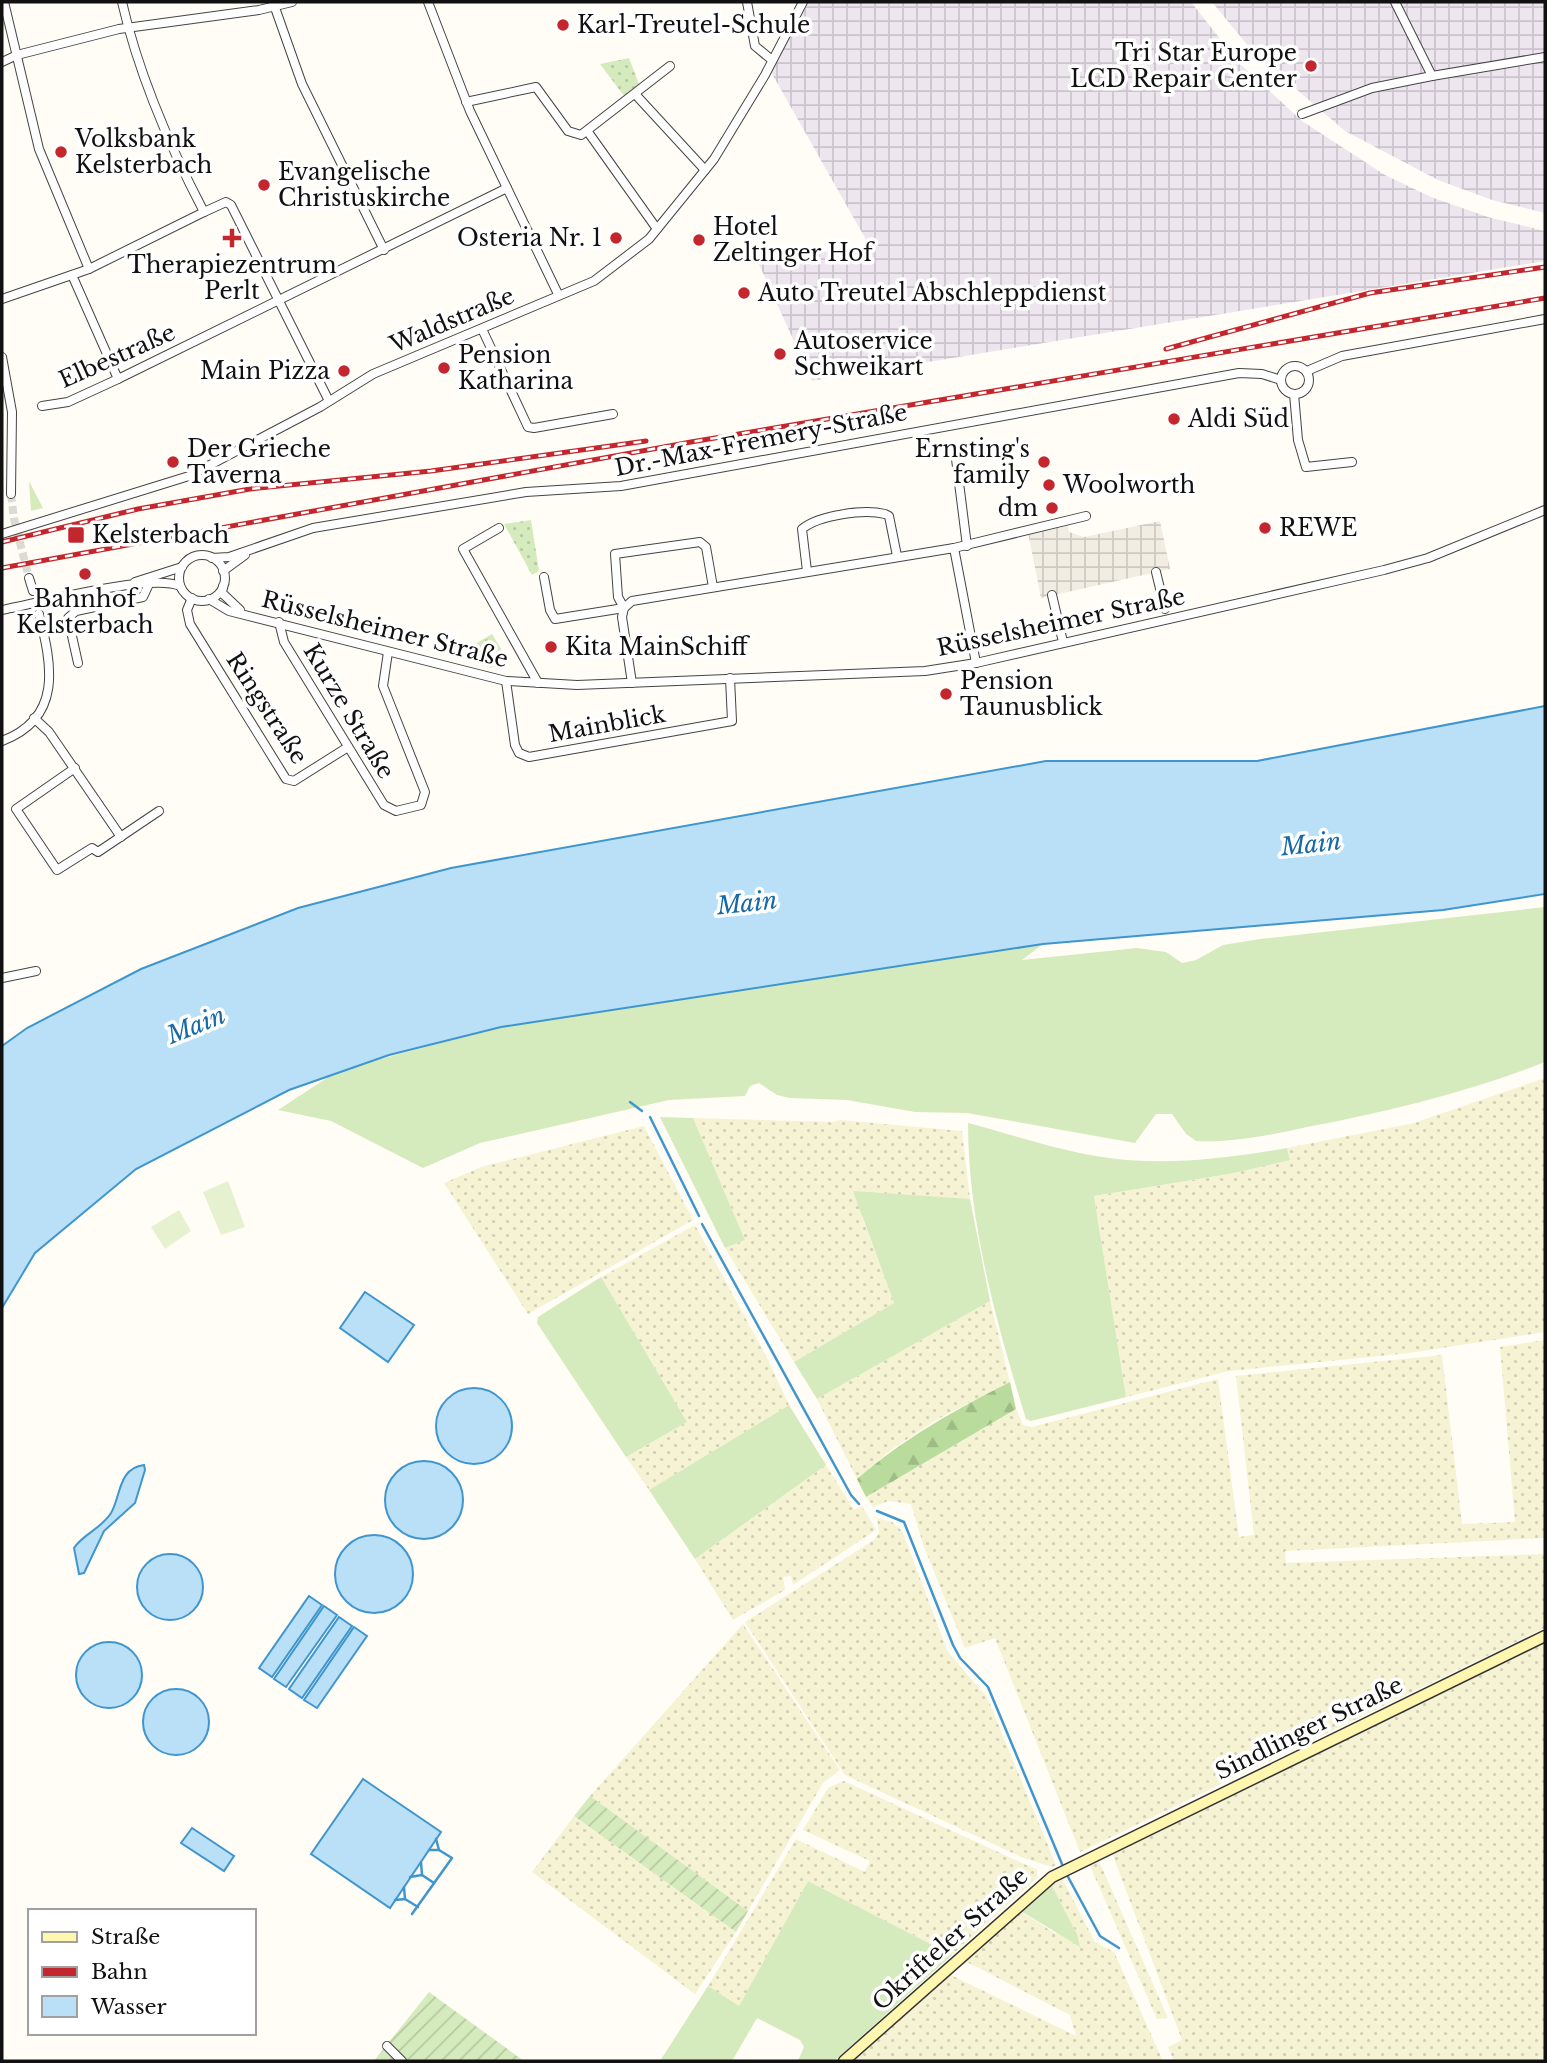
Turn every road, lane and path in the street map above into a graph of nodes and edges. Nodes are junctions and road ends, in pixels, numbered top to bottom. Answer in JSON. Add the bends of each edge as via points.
{"nodes":[{"id":1,"x":4,"y":2,"type":"edge"},
{"id":2,"x":122,"y":2,"type":"edge"},
{"id":3,"x":292,"y":2,"type":"edge"},
{"id":4,"x":428,"y":2,"type":"edge"},
{"id":5,"x":747,"y":2,"type":"edge"},
{"id":6,"x":803,"y":2,"type":"edge"},
{"id":7,"x":1395,"y":2,"type":"edge"},
{"id":8,"x":273,"y":3,"type":"edge"},
{"id":9,"x":129,"y":28,"type":"junction"},
{"id":10,"x":17,"y":55,"type":"junction"},
{"id":11,"x":1545,"y":57,"type":"edge"},
{"id":12,"x":772,"y":60,"type":"junction"},
{"id":13,"x":2,"y":62,"type":"edge"},
{"id":14,"x":670,"y":66,"type":"dead end"},
{"id":15,"x":1432,"y":76,"type":"junction"},
{"id":16,"x":635,"y":94,"type":"junction"},
{"id":17,"x":466,"y":102,"type":"junction"},
{"id":18,"x":1302,"y":114,"type":"dead end"},
{"id":19,"x":588,"y":132,"type":"junction"},
{"id":20,"x":705,"y":170,"type":"junction"},
{"id":21,"x":507,"y":187,"type":"junction"},
{"id":22,"x":204,"y":212,"type":"junction"},
{"id":23,"x":657,"y":229,"type":"junction"},
{"id":24,"x":384,"y":250,"type":"junction"},
{"id":25,"x":89,"y":269,"type":"junction"},
{"id":26,"x":72,"y":275,"type":"junction"},
{"id":27,"x":558,"y":294,"type":"junction"},
{"id":28,"x":2,"y":299,"type":"edge"},
{"id":29,"x":279,"y":301,"type":"junction"},
{"id":30,"x":1545,"y":319,"type":"edge"},
{"id":31,"x":482,"y":329,"type":"junction"},
{"id":32,"x":2,"y":357,"type":"edge"},
{"id":33,"x":1307,"y":371,"type":"junction"},
{"id":34,"x":118,"y":379,"type":"junction"},
{"id":35,"x":1281,"y":380,"type":"junction"},
{"id":36,"x":1294,"y":394,"type":"junction"},
{"id":37,"x":328,"y":399,"type":"junction"},
{"id":38,"x":42,"y":406,"type":"dead end"},
{"id":39,"x":613,"y":414,"type":"dead end"},
{"id":40,"x":956,"y":452,"type":"dead end"},
{"id":41,"x":1352,"y":462,"type":"dead end"},
{"id":42,"x":12,"y":494,"type":"tunnel mouth"},
{"id":43,"x":1545,"y":510,"type":"edge"},
{"id":44,"x":1086,"y":516,"type":"dead end"},
{"id":45,"x":499,"y":528,"type":"dead end"},
{"id":46,"x":2,"y":534,"type":"edge"},
{"id":47,"x":967,"y":546,"type":"junction"},
{"id":48,"x":954,"y":548,"type":"junction"},
{"id":49,"x":250,"y":551,"type":"junction"},
{"id":50,"x":897,"y":556,"type":"junction"},
{"id":51,"x":212,"y":558,"type":"junction"},
{"id":52,"x":182,"y":567,"type":"junction"},
{"id":53,"x":807,"y":570,"type":"junction"},
{"id":54,"x":223,"y":571,"type":"junction"},
{"id":55,"x":1156,"y":572,"type":"dead end"},
{"id":56,"x":544,"y":577,"type":"dead end"},
{"id":57,"x":29,"y":578,"type":"tunnel mouth"},
{"id":58,"x":149,"y":584,"type":"junction"},
{"id":59,"x":125,"y":585,"type":"junction"},
{"id":60,"x":180,"y":586,"type":"junction"},
{"id":61,"x":223,"y":586,"type":"junction"},
{"id":62,"x":713,"y":587,"type":"junction"},
{"id":63,"x":33,"y":591,"type":"dead end"},
{"id":64,"x":1052,"y":595,"type":"dead end"},
{"id":65,"x":192,"y":598,"type":"junction"},
{"id":66,"x":209,"y":599,"type":"junction"},
{"id":67,"x":624,"y":608,"type":"junction"},
{"id":68,"x":1165,"y":609,"type":"dead end"},
{"id":69,"x":2,"y":610,"type":"edge"},
{"id":70,"x":242,"y":612,"type":"junction"},
{"id":71,"x":39,"y":614,"type":"dead end"},
{"id":72,"x":279,"y":622,"type":"junction"},
{"id":73,"x":1063,"y":642,"type":"junction"},
{"id":74,"x":388,"y":652,"type":"junction"},
{"id":75,"x":78,"y":663,"type":"dead end"},
{"id":76,"x":976,"y":663,"type":"junction"},
{"id":77,"x":730,"y":678,"type":"junction"},
{"id":78,"x":506,"y":681,"type":"junction"},
{"id":79,"x":632,"y":683,"type":"junction"},
{"id":80,"x":538,"y":684,"type":"junction"},
{"id":81,"x":34,"y":719,"type":"junction"},
{"id":82,"x":2,"y":741,"type":"edge"},
{"id":83,"x":348,"y":747,"type":"junction"},
{"id":84,"x":75,"y":768,"type":"junction"},
{"id":85,"x":159,"y":811,"type":"dead end"},
{"id":86,"x":121,"y":836,"type":"junction"},
{"id":87,"x":36,"y":971,"type":"dead end"},
{"id":88,"x":2,"y":978,"type":"edge"},
{"id":89,"x":1545,"y":1636,"type":"edge"},
{"id":90,"x":1090,"y":1857,"type":"joint"},
{"id":91,"x":387,"y":2046,"type":"dead end"},
{"id":92,"x":402,"y":2061,"type":"edge"},
{"id":93,"x":844,"y":2061,"type":"edge"}],
"edges":[{"from":1,"to":10,"type":"street"},
{"from":2,"to":9,"type":"street"},
{"from":3,"to":8,"type":"street"},
{"from":4,"to":17,"type":"street"},
{"from":5,"to":12,"type":"street","via":[[755,46]]},
{"from":6,"to":12,"type":"street","name":"Waldstraße"},
{"from":7,"to":15,"type":"street"},
{"from":8,"to":9,"type":"street","via":[[259,10]]},
{"from":8,"to":24,"type":"street","via":[[302,84]]},
{"from":9,"to":10,"type":"street"},
{"from":9,"to":22,"type":"street","via":[[174,155]]},
{"from":10,"to":13,"type":"street"},
{"from":10,"to":25,"type":"street","via":[[41,155]]},
{"from":11,"to":15,"type":"street"},
{"from":12,"to":20,"type":"street","name":"Waldstraße"},
{"from":14,"to":16,"type":"street"},
{"from":15,"to":18,"type":"street","via":[[1372,88]]},
{"from":16,"to":19,"type":"street"},
{"from":16,"to":20,"type":"street"},
{"from":17,"to":19,"type":"street","via":[[536,87],[568,131]]},
{"from":17,"to":21,"type":"street"},
{"from":19,"to":23,"type":"street"},
{"from":20,"to":23,"type":"street","name":"Waldstraße"},
{"from":21,"to":24,"type":"street","name":"Elbestraße"},
{"from":21,"to":27,"type":"street"},
{"from":22,"to":25,"type":"street"},
{"from":22,"to":29,"type":"street","via":[[226,202],[231,205]]},
{"from":23,"to":27,"type":"street","name":"Waldstraße","via":[[594,281]]},
{"from":24,"to":29,"type":"street","name":"Elbestraße"},
{"from":25,"to":26,"type":"street"},
{"from":26,"to":28,"type":"street"},
{"from":26,"to":34,"type":"street"},
{"from":27,"to":31,"type":"street","name":"Waldstraße"},
{"from":29,"to":34,"type":"street","name":"Elbestraße"},
{"from":29,"to":37,"type":"street"},
{"from":30,"to":33,"type":"street","via":[[1342,356]]},
{"from":31,"to":37,"type":"street","name":"Waldstraße","via":[[385,369]]},
{"from":31,"to":39,"type":"street","via":[[528,427]]},
{"from":32,"to":42,"type":"street","via":[[12,412]]},
{"from":33,"to":35,"type":"street","via":[[1290,366]]},
{"from":33,"to":36,"type":"street","via":[[1309,386]]},
{"from":34,"to":38,"type":"street","name":"Elbestraße","via":[[68,402]]},
{"from":35,"to":36,"type":"street","via":[[1285,390]]},
{"from":35,"to":49,"type":"street","name":"Dr.-Max-Fremery-Straße","via":[[1239,373],[621,486],[526,492],[313,528]]},
{"from":36,"to":41,"type":"street","via":[[1298,440],[1306,467]]},
{"from":37,"to":46,"type":"street","name":"Waldstraße","via":[[310,413],[189,476]]},
{"from":40,"to":47,"type":"street"},
{"from":43,"to":73,"type":"street","name":"Rüsselsheimer Straße","via":[[1406,564]]},
{"from":44,"to":47,"type":"street"},
{"from":45,"to":80,"type":"street","via":[[463,549]]},
{"from":47,"to":48,"type":"street"},
{"from":48,"to":50,"type":"street"},
{"from":48,"to":76,"type":"street"},
{"from":49,"to":51,"type":"street","name":"Dr.-Max-Fremery-Straße"},
{"from":49,"to":54,"type":"street","name":"Dr.-Max-Fremery-Straße"},
{"from":50,"to":53,"type":"street"},
{"from":50,"to":53,"type":"street","via":[[889,516],[878,512],[840,517],[802,529]]},
{"from":51,"to":52,"type":"street","via":[[198,555]]},
{"from":51,"to":54,"type":"street"},
{"from":52,"to":59,"type":"street"},
{"from":52,"to":60,"type":"street"},
{"from":53,"to":62,"type":"street"},
{"from":54,"to":61,"type":"street"},
{"from":55,"to":68,"type":"street"},
{"from":56,"to":67,"type":"street","via":[[555,619]]},
{"from":57,"to":63,"type":"street"},
{"from":58,"to":59,"type":"street"},
{"from":58,"to":60,"type":"street"},
{"from":58,"to":75,"type":"street","via":[[143,597],[76,611],[68,618]]},
{"from":59,"to":69,"type":"street"},
{"from":60,"to":65,"type":"street"},
{"from":61,"to":66,"type":"street"},
{"from":61,"to":70,"type":"street","name":"Rüsselsheimer Straße","via":[[222,593]]},
{"from":62,"to":67,"type":"street","via":[[632,601]]},
{"from":62,"to":67,"type":"street","via":[[706,547],[700,542],[615,554],[618,597]]},
{"from":64,"to":73,"type":"street"},
{"from":65,"to":66,"type":"street"},
{"from":65,"to":83,"type":"street","name":"Ringstraße","via":[[187,610],[190,624],[286,779],[295,781]]},
{"from":66,"to":70,"type":"street","name":"Rüsselsheimer Straße","via":[[229,611]]},
{"from":67,"to":79,"type":"street"},
{"from":70,"to":72,"type":"street","name":"Rüsselsheimer Straße"},
{"from":71,"to":81,"type":"street","via":[[51,680]]},
{"from":72,"to":74,"type":"street","name":"Rüsselsheimer Straße"},
{"from":72,"to":83,"type":"street","name":"Kurze Straße","via":[[284,642]]},
{"from":73,"to":76,"type":"street","name":"Rüsselsheimer Straße"},
{"from":74,"to":78,"type":"street","name":"Rüsselsheimer Straße"},
{"from":74,"to":83,"type":"street","name":"Kurze Straße","via":[[383,686],[425,792],[421,805],[396,811],[384,805]]},
{"from":76,"to":77,"type":"street","name":"Rüsselsheimer Straße","via":[[925,671]]},
{"from":77,"to":78,"type":"street","name":"Mainblick","via":[[732,721],[529,757],[515,746]]},
{"from":77,"to":79,"type":"street","name":"Rüsselsheimer Straße"},
{"from":78,"to":80,"type":"street","name":"Rüsselsheimer Straße"},
{"from":79,"to":80,"type":"street","name":"Rüsselsheimer Straße"},
{"from":81,"to":82,"type":"street","via":[[17,735]]},
{"from":81,"to":84,"type":"street","via":[[50,732]]},
{"from":84,"to":86,"type":"street"},
{"from":84,"to":86,"type":"street","via":[[19,807],[17,813],[57,870]]},
{"from":85,"to":86,"type":"street"},
{"from":87,"to":88,"type":"street"},
{"from":89,"to":90,"type":"street","name":"Sindlinger Straße"},
{"from":90,"to":93,"type":"street","name":"Okrifteler Straße","via":[[1029,1894]]},
{"from":91,"to":92,"type":"street"}]}
